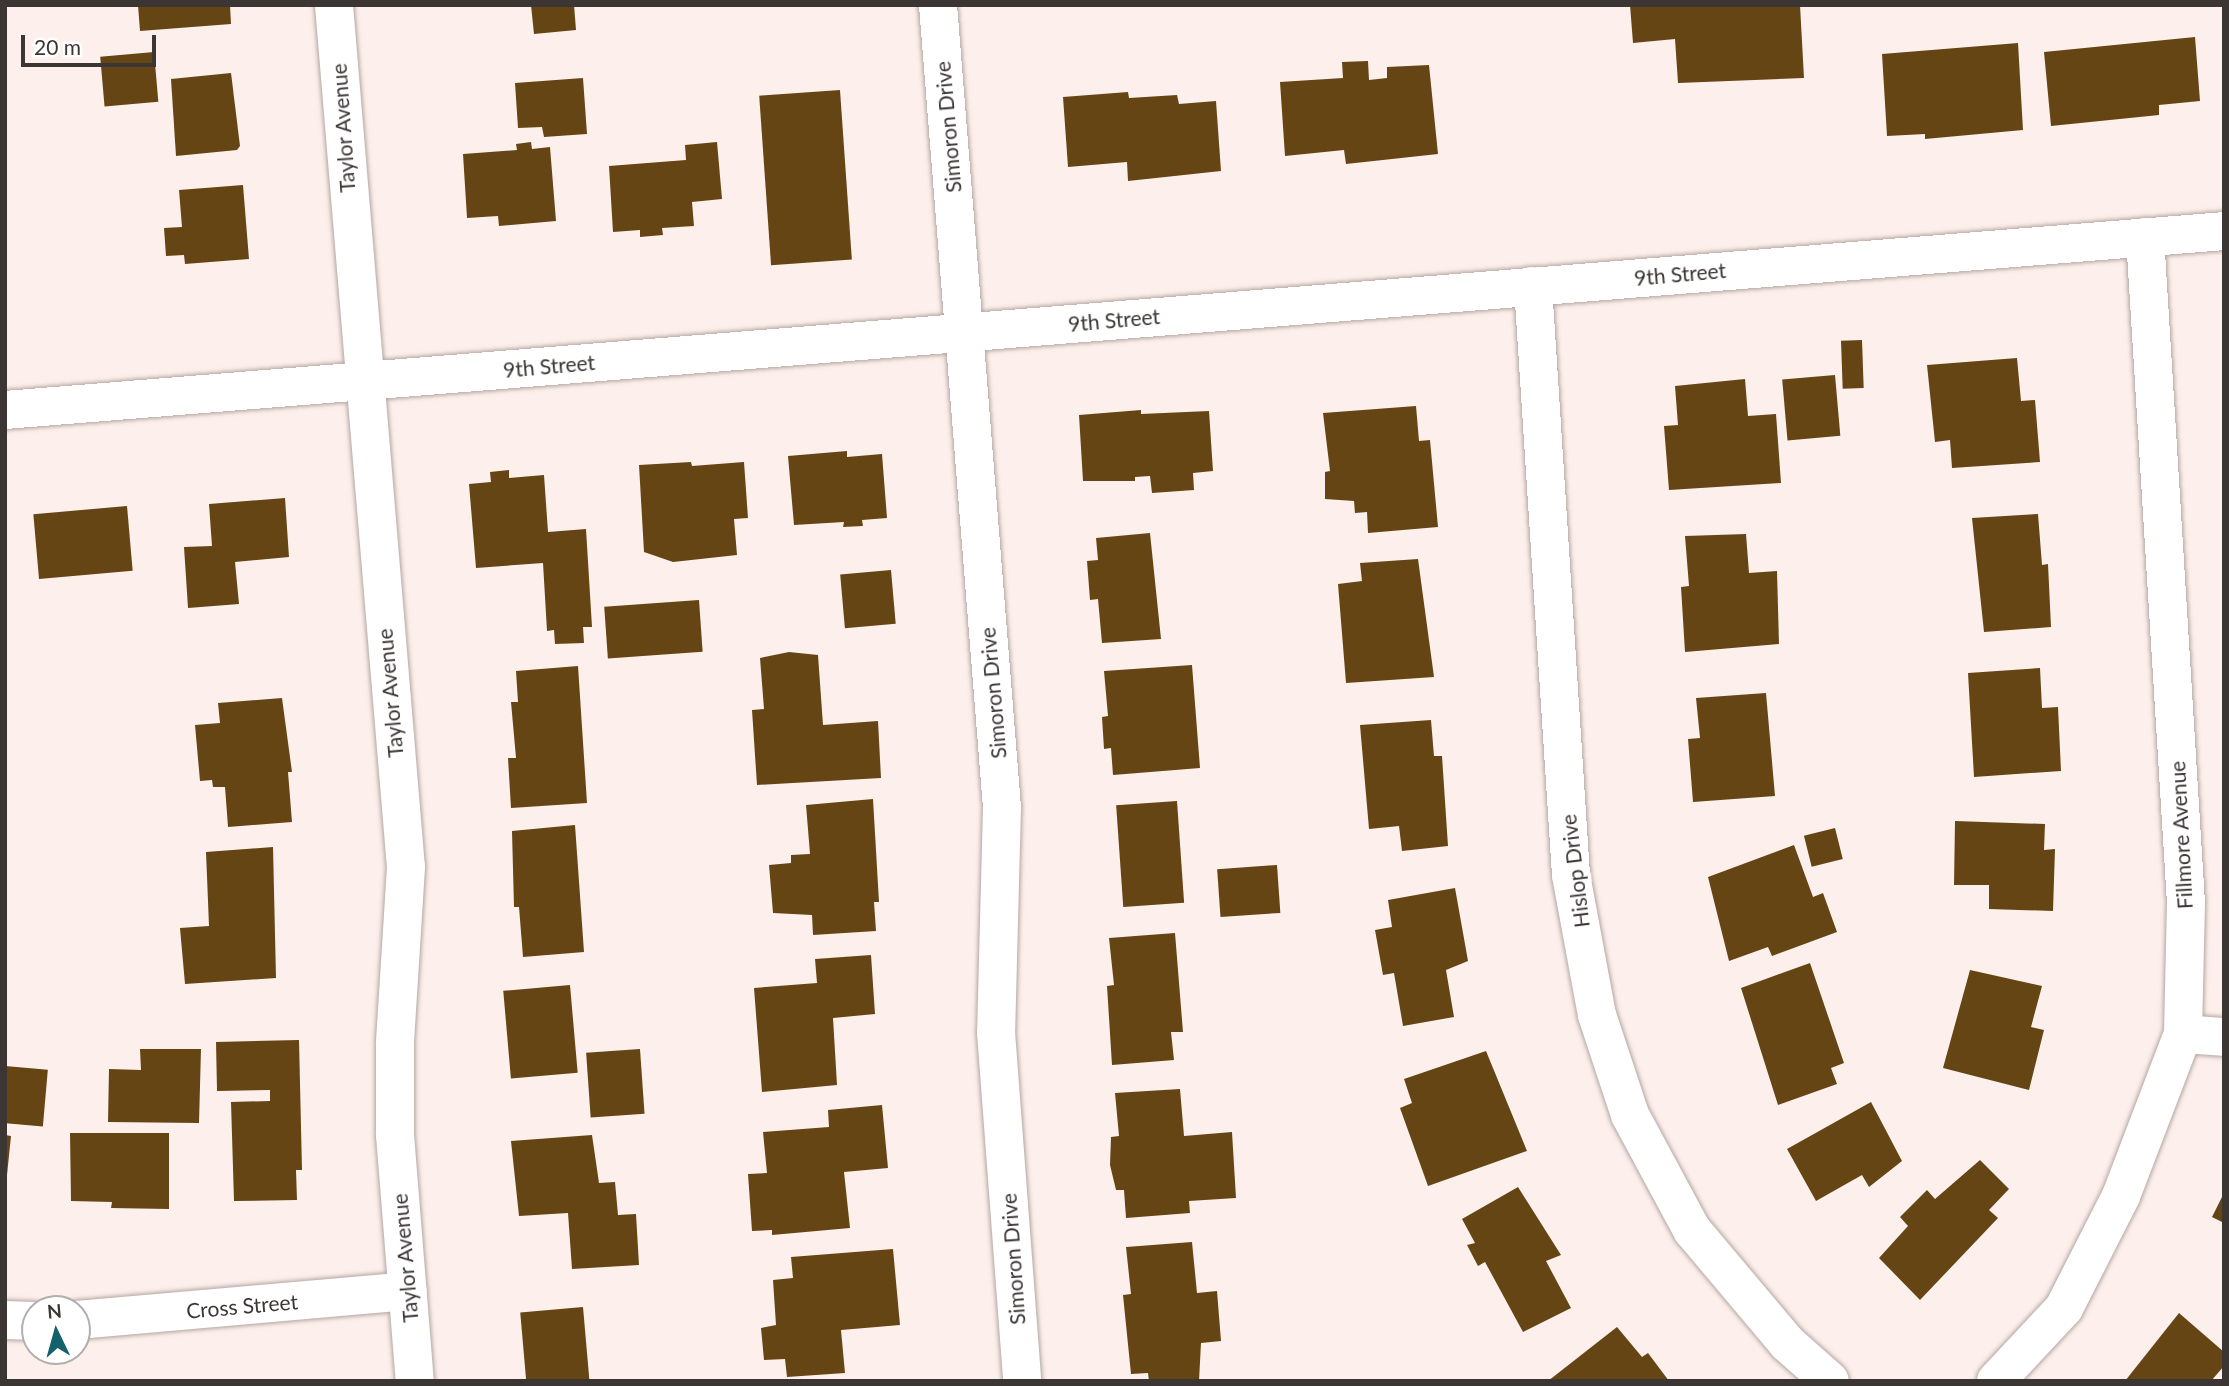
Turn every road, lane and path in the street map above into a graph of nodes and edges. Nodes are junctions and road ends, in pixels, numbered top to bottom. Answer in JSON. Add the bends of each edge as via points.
{"nodes":[{"id":1,"x":334,"y":5,"type":"edge"},
{"id":2,"x":939,"y":5,"type":"edge"},
{"id":3,"x":2224,"y":231,"type":"edge"},
{"id":4,"x":2145,"y":237,"type":"junction"},
{"id":5,"x":1533,"y":286,"type":"junction"},
{"id":6,"x":965,"y":332,"type":"junction"},
{"id":7,"x":362,"y":381,"type":"junction"},
{"id":8,"x":5,"y":410,"type":"edge"},
{"id":9,"x":2183,"y":1034,"type":"junction"},
{"id":10,"x":2224,"y":1037,"type":"edge"},
{"id":11,"x":408,"y":1291,"type":"junction"},
{"id":12,"x":91,"y":1319,"type":"edge"},
{"id":13,"x":415,"y":1381,"type":"edge"},
{"id":14,"x":1022,"y":1381,"type":"edge"},
{"id":15,"x":1830,"y":1381,"type":"edge"},
{"id":16,"x":1996,"y":1381,"type":"edge"}],
"edges":[{"from":1,"to":7,"type":"street","name":"Taylor Avenue"},
{"from":2,"to":6,"type":"street","name":"Simoron Drive"},
{"from":3,"to":4,"type":"street","name":"9th Street"},
{"from":4,"to":5,"type":"street","name":"9th Street"},
{"from":4,"to":9,"type":"street","name":"Fillmore Avenue","via":[[2186,903]]},
{"from":5,"to":6,"type":"street","name":"9th Street"},
{"from":5,"to":15,"type":"street","name":"Hislop Drive","via":[[1571,875],[1597,1015],[1630,1115],[1692,1230],[1787,1343]]},
{"from":6,"to":7,"type":"street","name":"9th Street"},
{"from":6,"to":14,"type":"street","name":"Simoron Drive","via":[[1002,807],[996,1032]]},
{"from":7,"to":8,"type":"street","name":"9th Street"},
{"from":7,"to":11,"type":"street","name":"Taylor Avenue","via":[[406,867],[395,1057]]},
{"from":9,"to":10,"type":"street"},
{"from":9,"to":16,"type":"street","name":"Fillmore Avenue","via":[[2121,1196],[2064,1308]]},
{"from":11,"to":12,"type":"street","name":"Cross Street"},
{"from":11,"to":13,"type":"street","name":"Taylor Avenue"}]}
